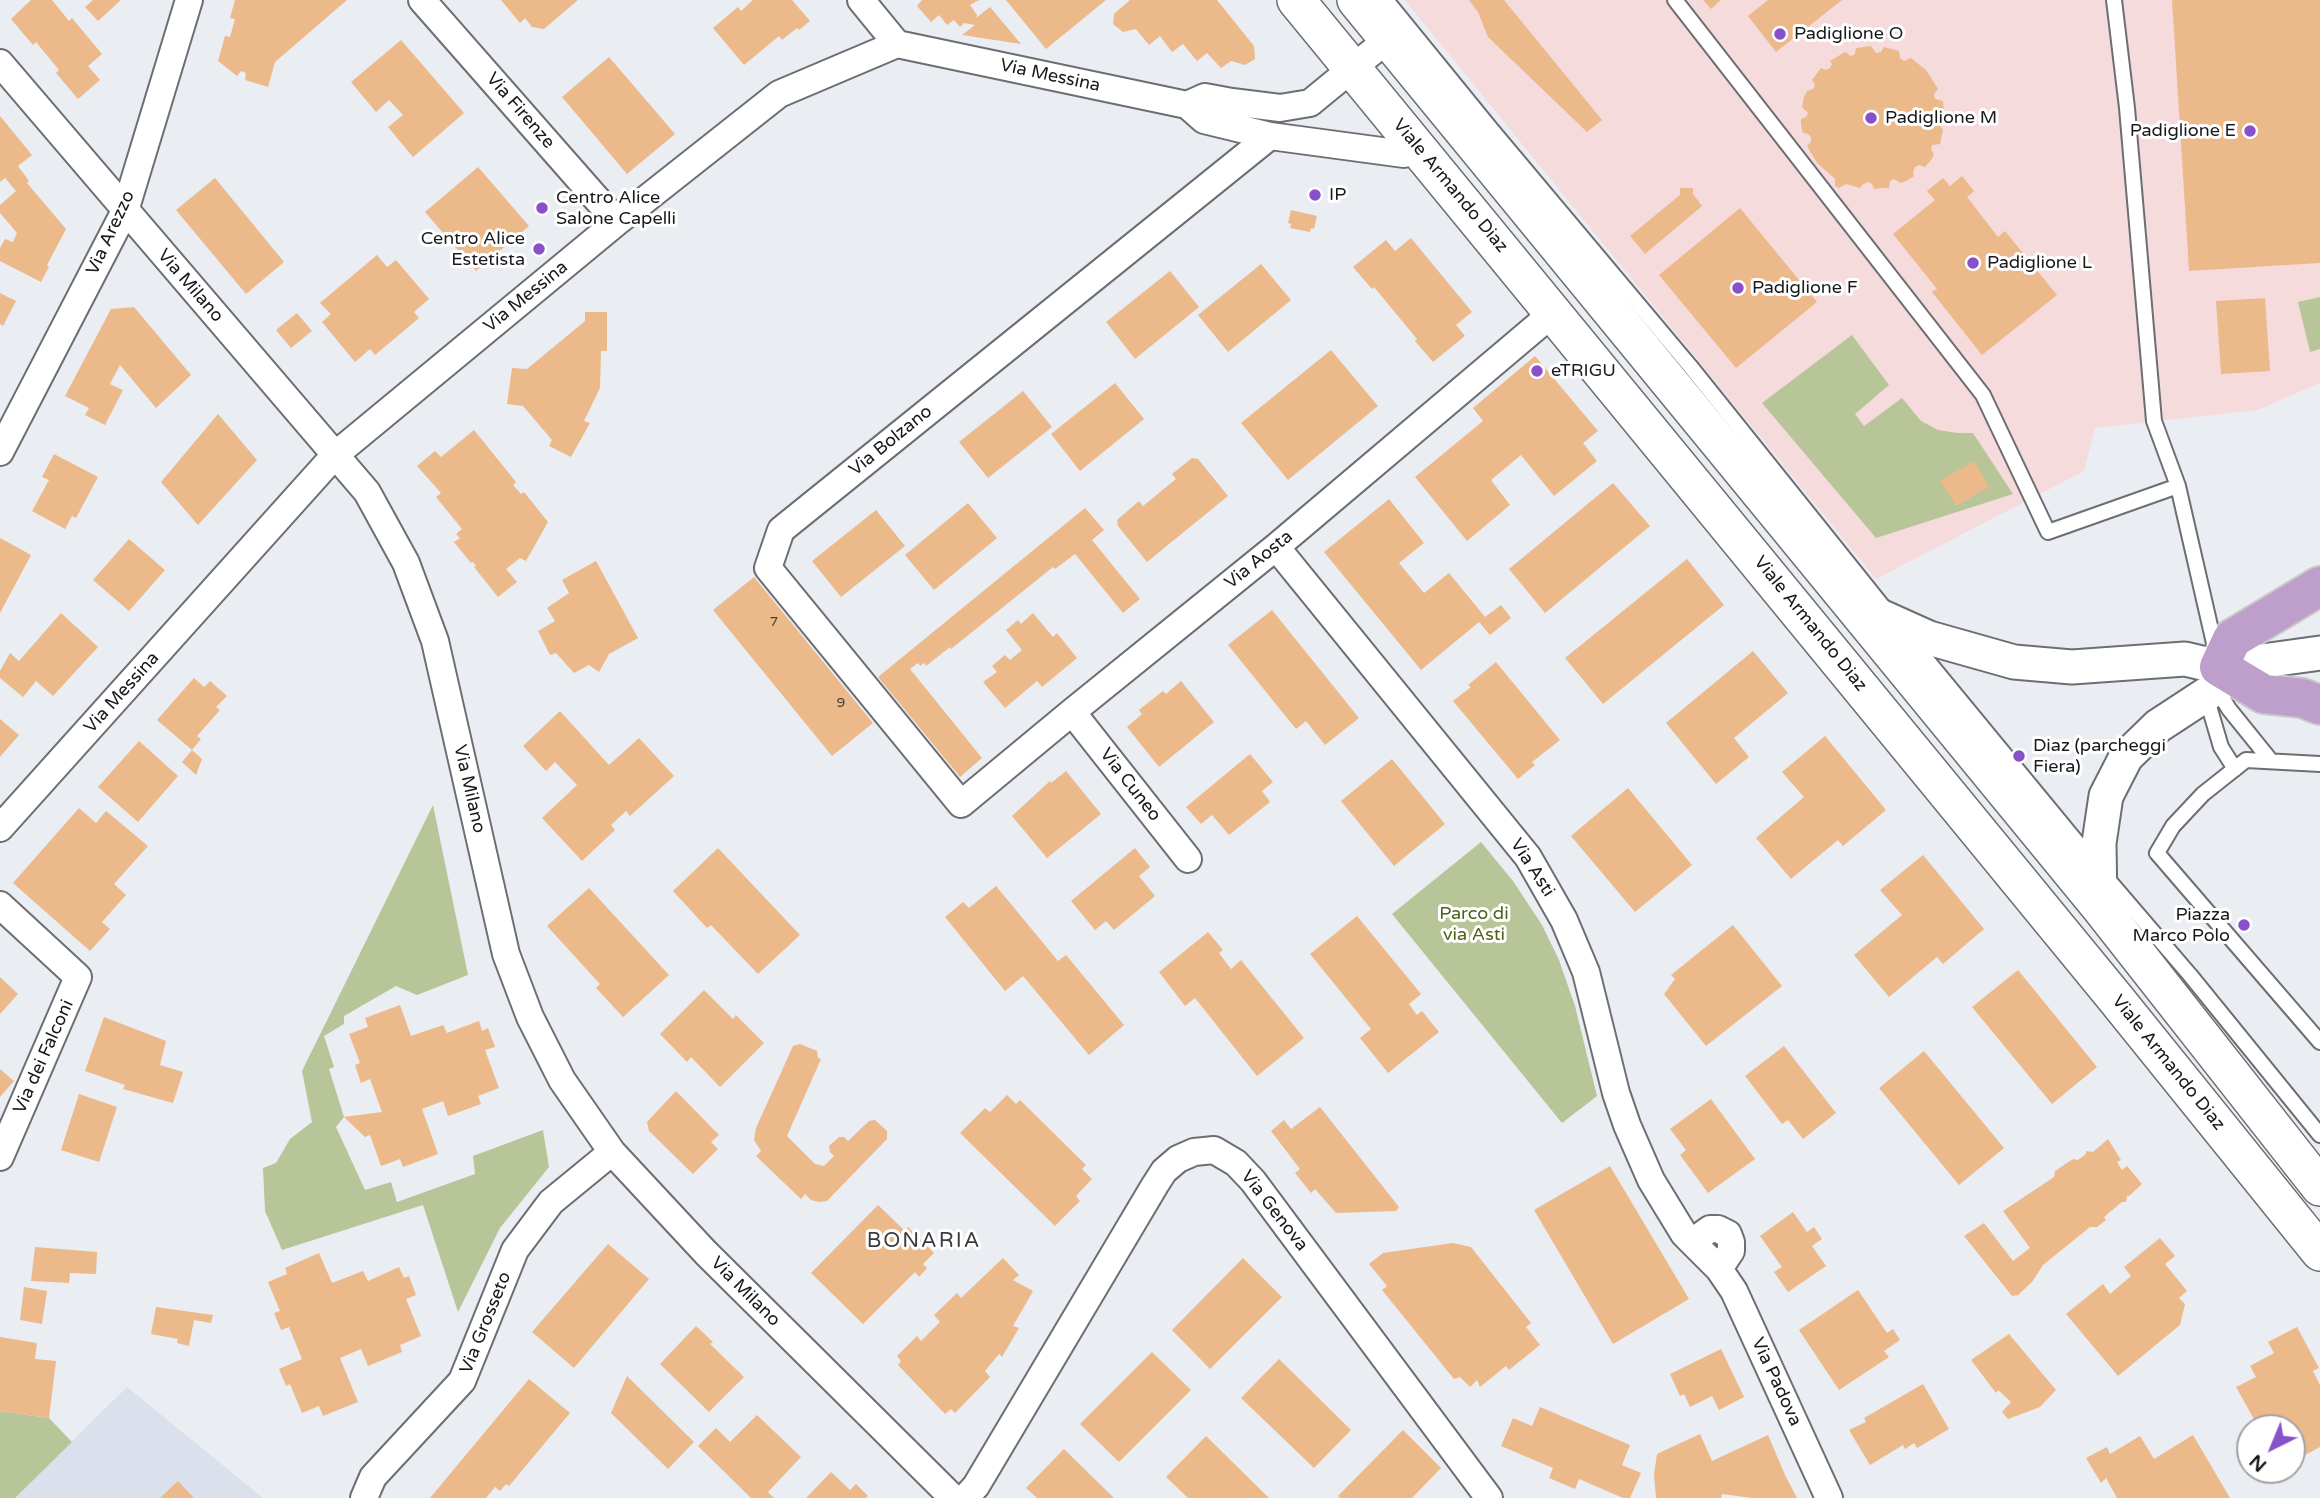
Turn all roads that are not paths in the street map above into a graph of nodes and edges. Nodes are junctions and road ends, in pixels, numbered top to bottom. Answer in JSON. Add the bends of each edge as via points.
{"nodes":[{"id":1,"x":189,"y":0,"type":"edge"},
{"id":2,"x":422,"y":0,"type":"edge"},
{"id":3,"x":861,"y":0,"type":"edge"},
{"id":4,"x":1296,"y":0,"type":"edge"},
{"id":5,"x":1356,"y":0,"type":"edge"},
{"id":6,"x":1386,"y":0,"type":"edge"},
{"id":7,"x":1675,"y":0,"type":"edge"},
{"id":8,"x":2114,"y":0,"type":"edge"},
{"id":9,"x":1388,"y":39,"type":"junction"},
{"id":10,"x":897,"y":44,"type":"junction"},
{"id":11,"x":0,"y":63,"type":"edge"},
{"id":12,"x":1353,"y":68,"type":"junction"},
{"id":13,"x":1187,"y":105,"type":"junction"},
{"id":14,"x":1270,"y":136,"type":"junction"},
{"id":15,"x":1417,"y":148,"type":"junction"},
{"id":16,"x":125,"y":211,"type":"junction"},
{"id":17,"x":617,"y":222,"type":"junction"},
{"id":18,"x":1554,"y":312,"type":"junction"},
{"id":19,"x":0,"y":452,"type":"edge"},
{"id":20,"x":335,"y":455,"type":"junction"},
{"id":21,"x":2178,"y":486,"type":"junction"},
{"id":22,"x":1276,"y":547,"type":"junction"},
{"id":23,"x":2320,"y":586,"type":"edge"},
{"id":24,"x":1852,"y":603,"type":"junction"},
{"id":25,"x":1894,"y":621,"type":"junction"},
{"id":26,"x":2320,"y":653,"type":"edge"},
{"id":27,"x":2213,"y":683,"type":"junction"},
{"id":28,"x":2320,"y":705,"type":"edge"},
{"id":29,"x":1072,"y":712,"type":"junction"},
{"id":30,"x":2271,"y":761,"type":"junction"},
{"id":31,"x":2320,"y":764,"type":"edge"},
{"id":32,"x":2235,"y":769,"type":"junction"},
{"id":33,"x":961,"y":804,"type":"joint"},
{"id":34,"x":0,"y":828,"type":"edge"},
{"id":35,"x":1188,"y":859,"type":"dead end"},
{"id":36,"x":2099,"y":869,"type":"junction"},
{"id":37,"x":0,"y":905,"type":"edge"},
{"id":38,"x":2100,"y":906,"type":"junction"},
{"id":39,"x":2320,"y":1042,"type":"edge"},
{"id":40,"x":2320,"y":1135,"type":"edge"},
{"id":41,"x":612,"y":1152,"type":"junction"},
{"id":42,"x":0,"y":1157,"type":"edge"},
{"id":43,"x":2320,"y":1187,"type":"edge"},
{"id":44,"x":1692,"y":1242,"type":"joint"},
{"id":45,"x":2320,"y":1252,"type":"edge"},
{"id":46,"x":364,"y":1498,"type":"edge"},
{"id":47,"x":953,"y":1498,"type":"edge"},
{"id":48,"x":965,"y":1498,"type":"edge"},
{"id":49,"x":1489,"y":1498,"type":"edge"},
{"id":50,"x":1829,"y":1498,"type":"edge"}],
"edges":[{"from":1,"to":16,"type":"street","name":"Via Arezzo"},
{"from":2,"to":17,"type":"street","name":"Via Firenze"},
{"from":3,"to":10,"type":"street"},
{"from":4,"to":12,"type":"main road","name":"Viale Armando Diaz"},
{"from":5,"to":9,"type":"main road"},
{"from":6,"to":25,"type":"lane","via":[[1690,366]]},
{"from":7,"to":21,"type":"lane","via":[[1983,395],[2048,532]]},
{"from":8,"to":21,"type":"lane","via":[[2154,421]]},
{"from":9,"to":12,"type":"street","name":"Via Messina"},
{"from":9,"to":24,"type":"main road"},
{"from":10,"to":13,"type":"street","name":"Via Messina"},
{"from":10,"to":17,"type":"street","name":"Via Messina","via":[[779,94]]},
{"from":11,"to":16,"type":"street","name":"Via Milano"},
{"from":12,"to":13,"type":"street","name":"Via Messina","via":[[1310,103],[1280,108],[1205,97]]},
{"from":12,"to":15,"type":"main road","name":"Viale Armando Diaz"},
{"from":13,"to":14,"type":"street","name":"Via Messina","via":[[1204,120]]},
{"from":14,"to":15,"type":"street","name":"Via Messina","via":[[1404,154]]},
{"from":14,"to":33,"type":"street","name":"Via Bolzano","via":[[782,530],[768,568]]},
{"from":15,"to":18,"type":"main road","name":"Viale Armando Diaz"},
{"from":16,"to":19,"type":"street","name":"Via Arezzo"},
{"from":16,"to":20,"type":"street","name":"Via Milano"},
{"from":17,"to":20,"type":"street","name":"Via Messina"},
{"from":18,"to":22,"type":"street","name":"Via Aosta"},
{"from":18,"to":45,"type":"main road","name":"Viale Armando Diaz"},
{"from":20,"to":34,"type":"street","name":"Via Messina"},
{"from":20,"to":41,"type":"street","name":"Via Milano","via":[[367,492],[406,563],[435,641],[506,954],[530,1017],[562,1080]]},
{"from":21,"to":27,"type":"lane"},
{"from":22,"to":29,"type":"street","name":"Via Aosta"},
{"from":22,"to":44,"type":"street","name":"Via Asti","via":[[1528,857],[1564,920],[1586,972],[1627,1125],[1651,1180]]},
{"from":23,"to":27,"type":"highway","via":[[2232,639]]},
{"from":24,"to":25,"type":"street"},
{"from":24,"to":38,"type":"main road"},
{"from":25,"to":27,"type":"street","via":[[1929,638],[2014,662],[2072,667],[2185,659]]},
{"from":25,"to":36,"type":"lane"},
{"from":26,"to":27,"type":"street"},
{"from":27,"to":28,"type":"highway"},
{"from":27,"to":30,"type":"lane"},
{"from":27,"to":32,"type":"lane","via":[[2221,747]]},
{"from":27,"to":36,"type":"street","via":[[2126,757],[2106,796]]},
{"from":29,"to":33,"type":"street","name":"Via Aosta"},
{"from":29,"to":35,"type":"street","name":"Via Cuneo"},
{"from":30,"to":31,"type":"lane"},
{"from":30,"to":32,"type":"lane","via":[[2246,761]]},
{"from":32,"to":39,"type":"lane","via":[[2173,826],[2157,853]]},
{"from":36,"to":38,"type":"street"},
{"from":36,"to":40,"type":"lane"},
{"from":37,"to":42,"type":"street","name":"Via dei Falconi","via":[[78,977]]},
{"from":38,"to":43,"type":"main road"},
{"from":41,"to":46,"type":"street","name":"Via Grosseto","via":[[551,1202],[516,1250],[462,1381],[373,1477]]},
{"from":41,"to":47,"type":"street","name":"Via Milano","via":[[706,1253]]},
{"from":44,"to":50,"type":"street","name":"Via Padova","via":[[1734,1291]]},
{"from":48,"to":49,"type":"street","name":"Via Genova","via":[[1164,1171],[1194,1152],[1214,1150],[1236,1163],[1253,1181]]}]}
